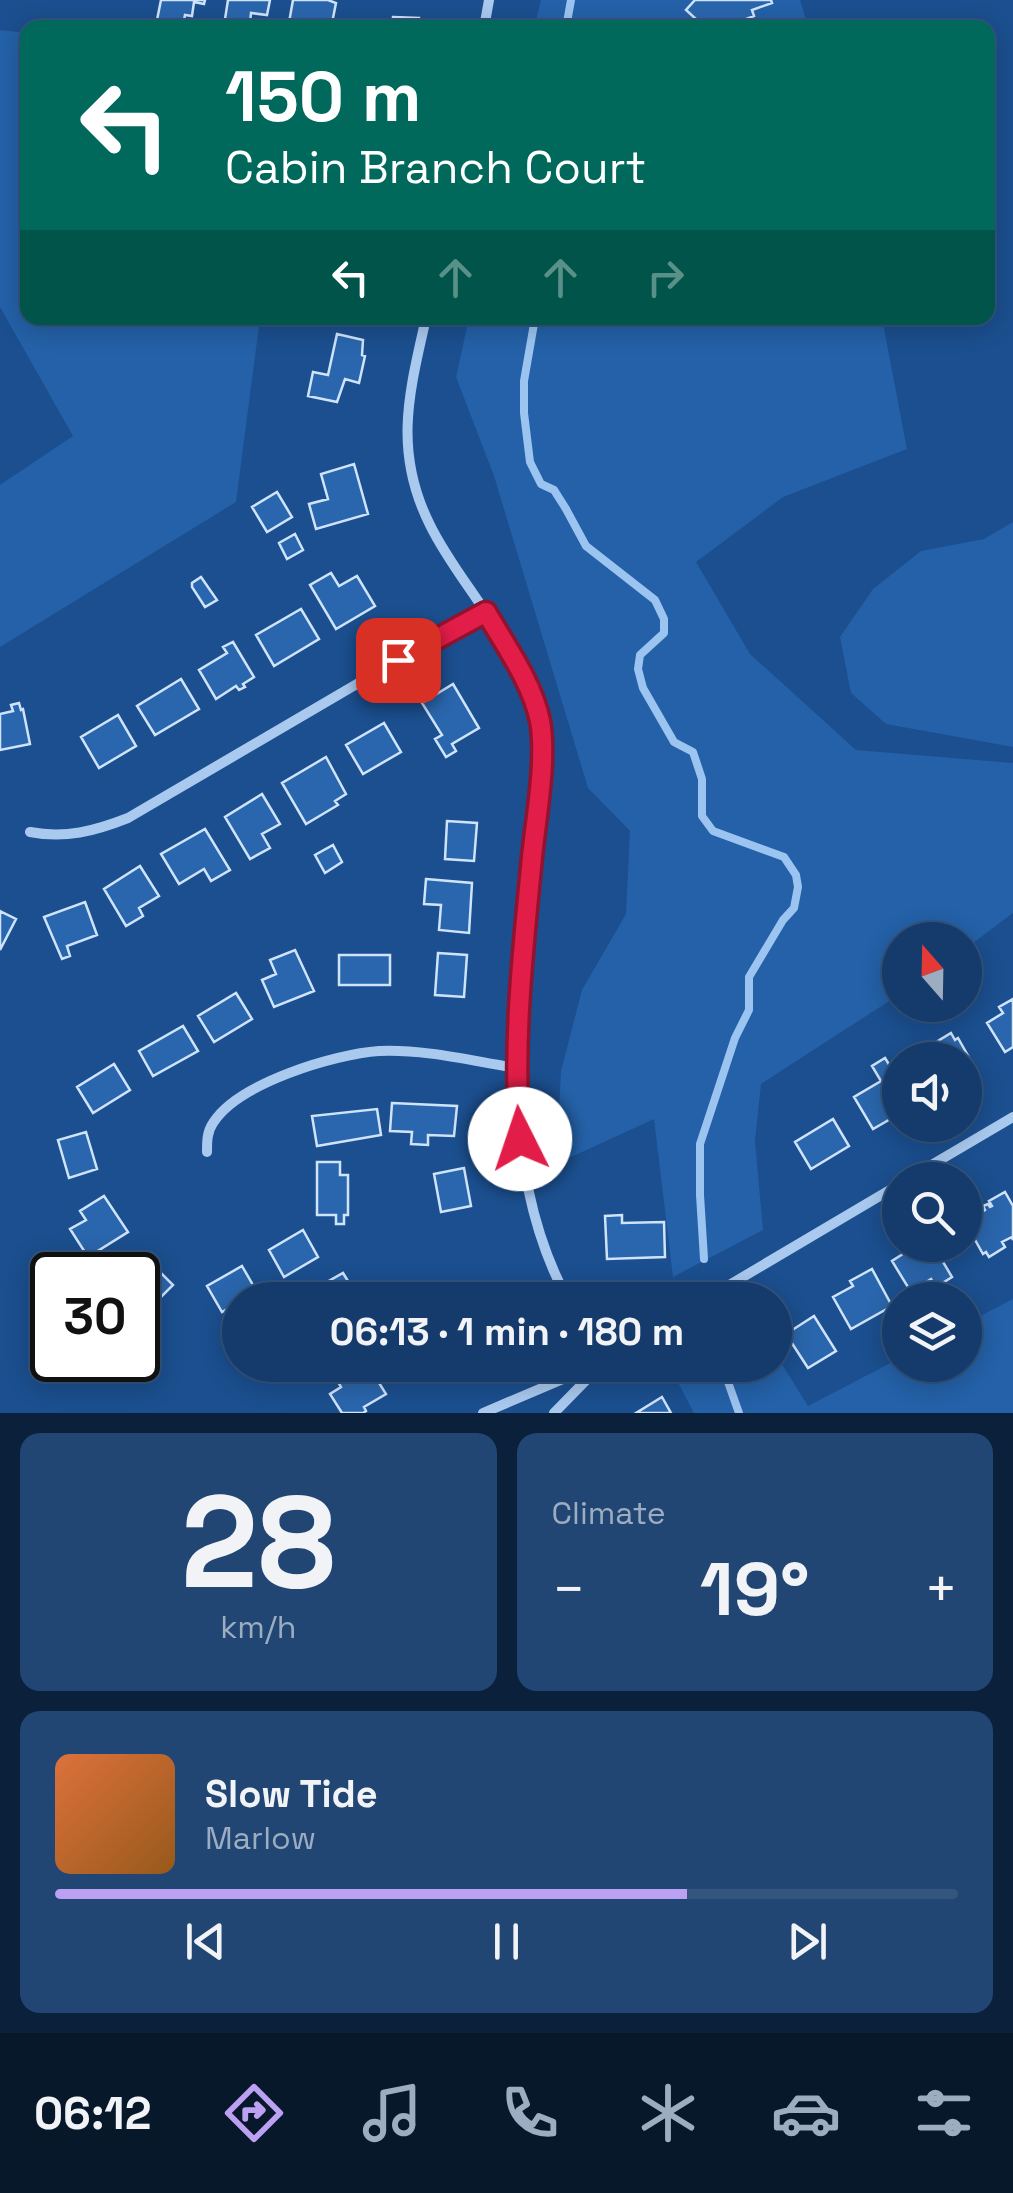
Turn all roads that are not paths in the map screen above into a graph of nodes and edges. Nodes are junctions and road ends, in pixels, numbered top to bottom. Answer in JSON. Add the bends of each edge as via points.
{"nodes":[{"id":1,"x":424,"y":325,"type":"edge"},
{"id":2,"x":486,"y":612,"type":"junction"},
{"id":3,"x":30,"y":832,"type":"dead end"},
{"id":4,"x":517,"y":1068,"type":"junction"},
{"id":5,"x":1013,"y":1117,"type":"edge"},
{"id":6,"x":208,"y":1152,"type":"dead end"},
{"id":7,"x":937,"y":1162,"type":"edge"},
{"id":8,"x":882,"y":1194,"type":"edge"},
{"id":9,"x":559,"y":1282,"type":"edge"},
{"id":10,"x":734,"y":1282,"type":"edge"},
{"id":11,"x":557,"y":1382,"type":"edge"},
{"id":12,"x":582,"y":1382,"type":"edge"},
{"id":13,"x":483,"y":1413,"type":"edge"},
{"id":14,"x":554,"y":1413,"type":"edge"}],
"edges":[{"from":1,"to":2,"type":"street","via":[[406,421],[409,456],[430,526]]},
{"from":2,"to":3,"type":"street","via":[[128,818],[76,834]]},
{"from":2,"to":4,"type":"street","via":[[528,687],[542,738]]},
{"from":4,"to":6,"type":"street","via":[[395,1052],[322,1062],[244,1094],[211,1126]]},
{"from":4,"to":9,"type":"street","via":[[528,1184],[542,1247]]},
{"from":5,"to":7,"type":"street"},
{"from":8,"to":10,"type":"street"},
{"from":11,"to":13,"type":"street"},
{"from":12,"to":14,"type":"street"}]}
